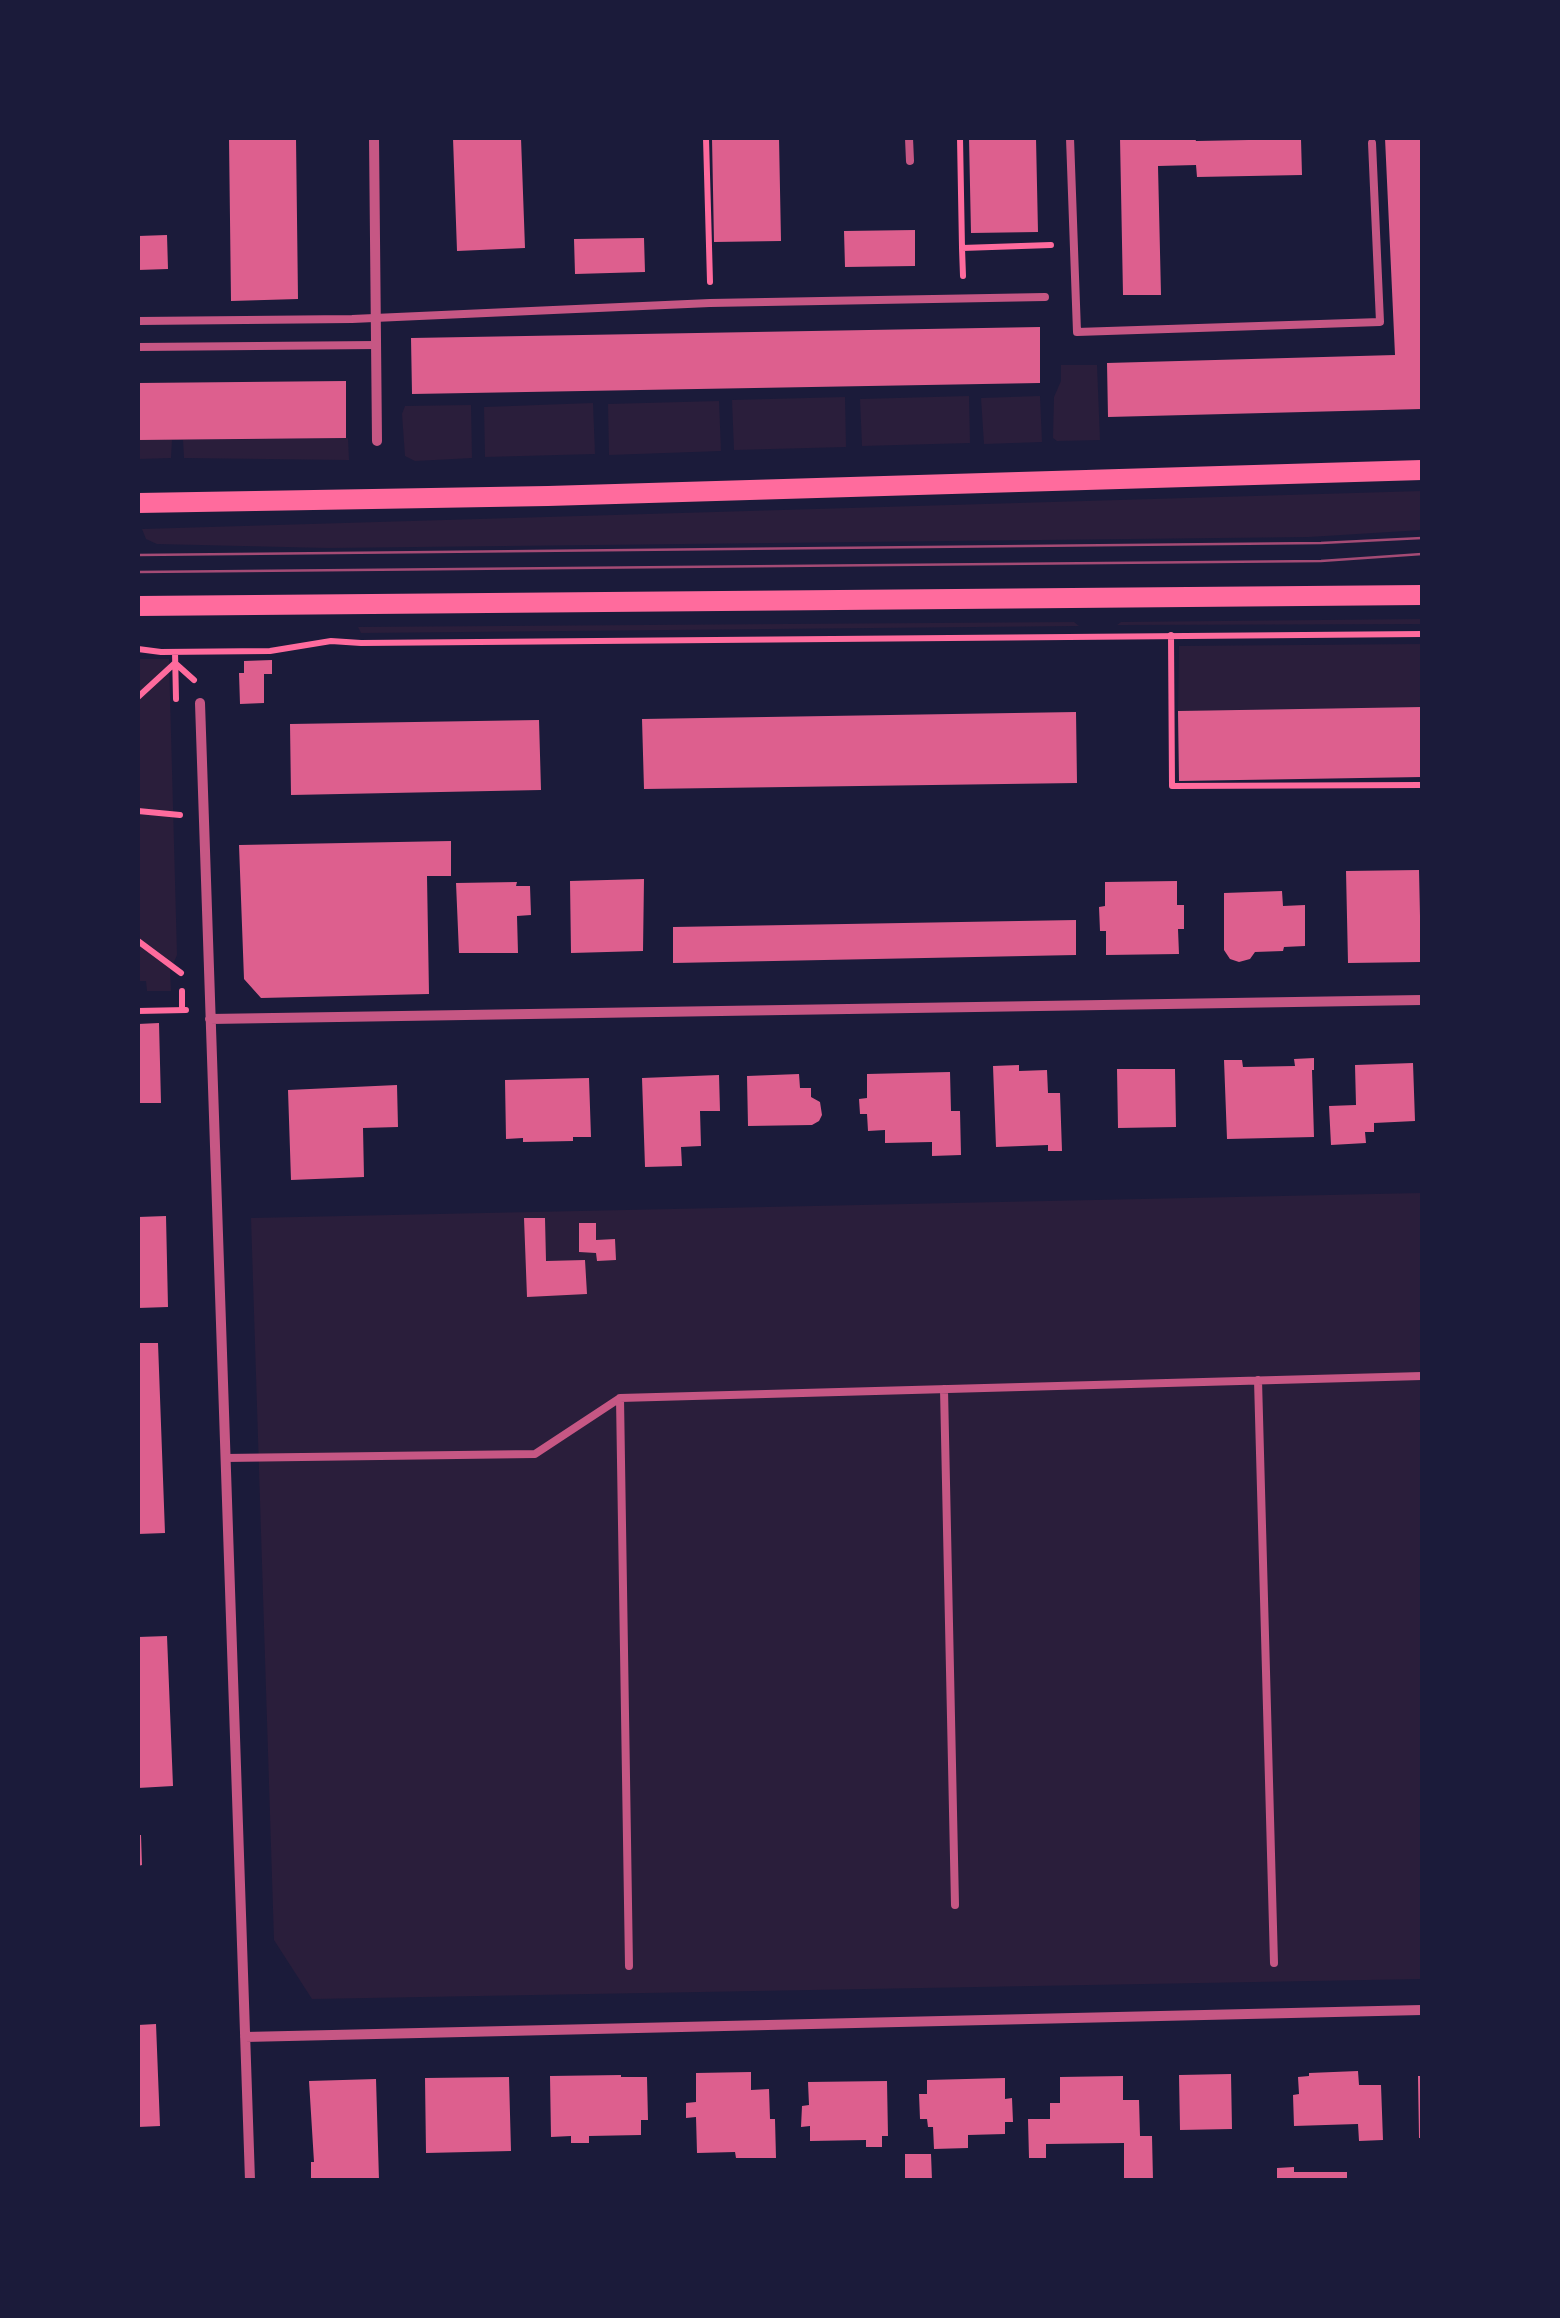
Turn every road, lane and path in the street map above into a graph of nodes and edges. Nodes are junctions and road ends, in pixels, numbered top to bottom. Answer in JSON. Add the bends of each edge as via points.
{"nodes":[{"id":1,"x":374,"y":138,"type":"edge"},
{"id":2,"x":706,"y":138,"type":"edge"},
{"id":3,"x":908,"y":138,"type":"edge"},
{"id":4,"x":960,"y":138,"type":"edge"},
{"id":5,"x":1070,"y":138,"type":"edge"},
{"id":6,"x":1372,"y":143,"type":"dead end"},
{"id":7,"x":910,"y":161,"type":"dead end"},
{"id":8,"x":1052,"y":245,"type":"dead end"},
{"id":9,"x":1045,"y":296,"type":"dead end"},
{"id":10,"x":710,"y":304,"type":"junction"},
{"id":11,"x":375,"y":318,"type":"junction"},
{"id":12,"x":138,"y":321,"type":"edge"},
{"id":13,"x":138,"y":346,"type":"edge"},
{"id":14,"x":376,"y":346,"type":"junction"},
{"id":15,"x":377,"y":441,"type":"dead end"},
{"id":16,"x":1422,"y":470,"type":"edge"},
{"id":17,"x":138,"y":503,"type":"edge"},
{"id":18,"x":1422,"y":595,"type":"edge"},
{"id":19,"x":138,"y":606,"type":"edge"},
{"id":20,"x":1422,"y":634,"type":"edge"},
{"id":21,"x":1171,"y":636,"type":"junction"},
{"id":22,"x":138,"y":649,"type":"edge"},
{"id":23,"x":138,"y":697,"type":"edge"},
{"id":24,"x":200,"y":703,"type":"joint"},
{"id":25,"x":1422,"y":785,"type":"edge"},
{"id":26,"x":138,"y":811,"type":"edge"},
{"id":27,"x":180,"y":814,"type":"dead end"},
{"id":28,"x":138,"y":942,"type":"edge"},
{"id":29,"x":181,"y":973,"type":"dead end"},
{"id":30,"x":1422,"y":1000,"type":"edge"},
{"id":31,"x":173,"y":1010,"type":"dead end"},
{"id":32,"x":138,"y":1012,"type":"edge"},
{"id":33,"x":210,"y":1020,"type":"junction"},
{"id":34,"x":1422,"y":1376,"type":"edge"},
{"id":35,"x":1258,"y":1380,"type":"junction"},
{"id":36,"x":944,"y":1389,"type":"junction"},
{"id":37,"x":620,"y":1398,"type":"junction"},
{"id":38,"x":225,"y":1458,"type":"junction"},
{"id":39,"x":954,"y":1905,"type":"dead end"},
{"id":40,"x":1274,"y":1964,"type":"dead end"},
{"id":41,"x":629,"y":1966,"type":"dead end"},
{"id":42,"x":1422,"y":2010,"type":"edge"},
{"id":43,"x":245,"y":2037,"type":"junction"},
{"id":44,"x":250,"y":2180,"type":"edge"}],
"edges":[{"from":1,"to":11,"type":"street"},
{"from":2,"to":10,"type":"path"},
{"from":3,"to":7,"type":"lane"},
{"from":4,"to":8,"type":"path","via":[[962,248]]},
{"from":5,"to":6,"type":"lane","via":[[1078,332],[1380,322]]},
{"from":9,"to":10,"type":"lane"},
{"from":10,"to":11,"type":"lane"},
{"from":11,"to":12,"type":"lane"},
{"from":11,"to":14,"type":"street"},
{"from":13,"to":14,"type":"lane"},
{"from":14,"to":15,"type":"street"},
{"from":16,"to":17,"type":"main road"},
{"from":18,"to":19,"type":"main road"},
{"from":20,"to":21,"type":"path"},
{"from":21,"to":22,"type":"path","via":[[331,640],[270,651]]},
{"from":21,"to":25,"type":"path","via":[[1172,786]]},
{"from":23,"to":24,"type":"path","via":[[175,663],[200,685]]},
{"from":24,"to":33,"type":"street"},
{"from":26,"to":27,"type":"path"},
{"from":28,"to":29,"type":"path"},
{"from":30,"to":33,"type":"street"},
{"from":31,"to":32,"type":"path"},
{"from":33,"to":38,"type":"street"},
{"from":34,"to":35,"type":"lane"},
{"from":35,"to":36,"type":"lane"},
{"from":35,"to":40,"type":"lane"},
{"from":36,"to":37,"type":"lane"},
{"from":36,"to":39,"type":"lane"},
{"from":37,"to":38,"type":"lane","via":[[534,1454]]},
{"from":37,"to":41,"type":"lane"},
{"from":38,"to":43,"type":"street"},
{"from":42,"to":43,"type":"street"},
{"from":43,"to":44,"type":"street"}]}
